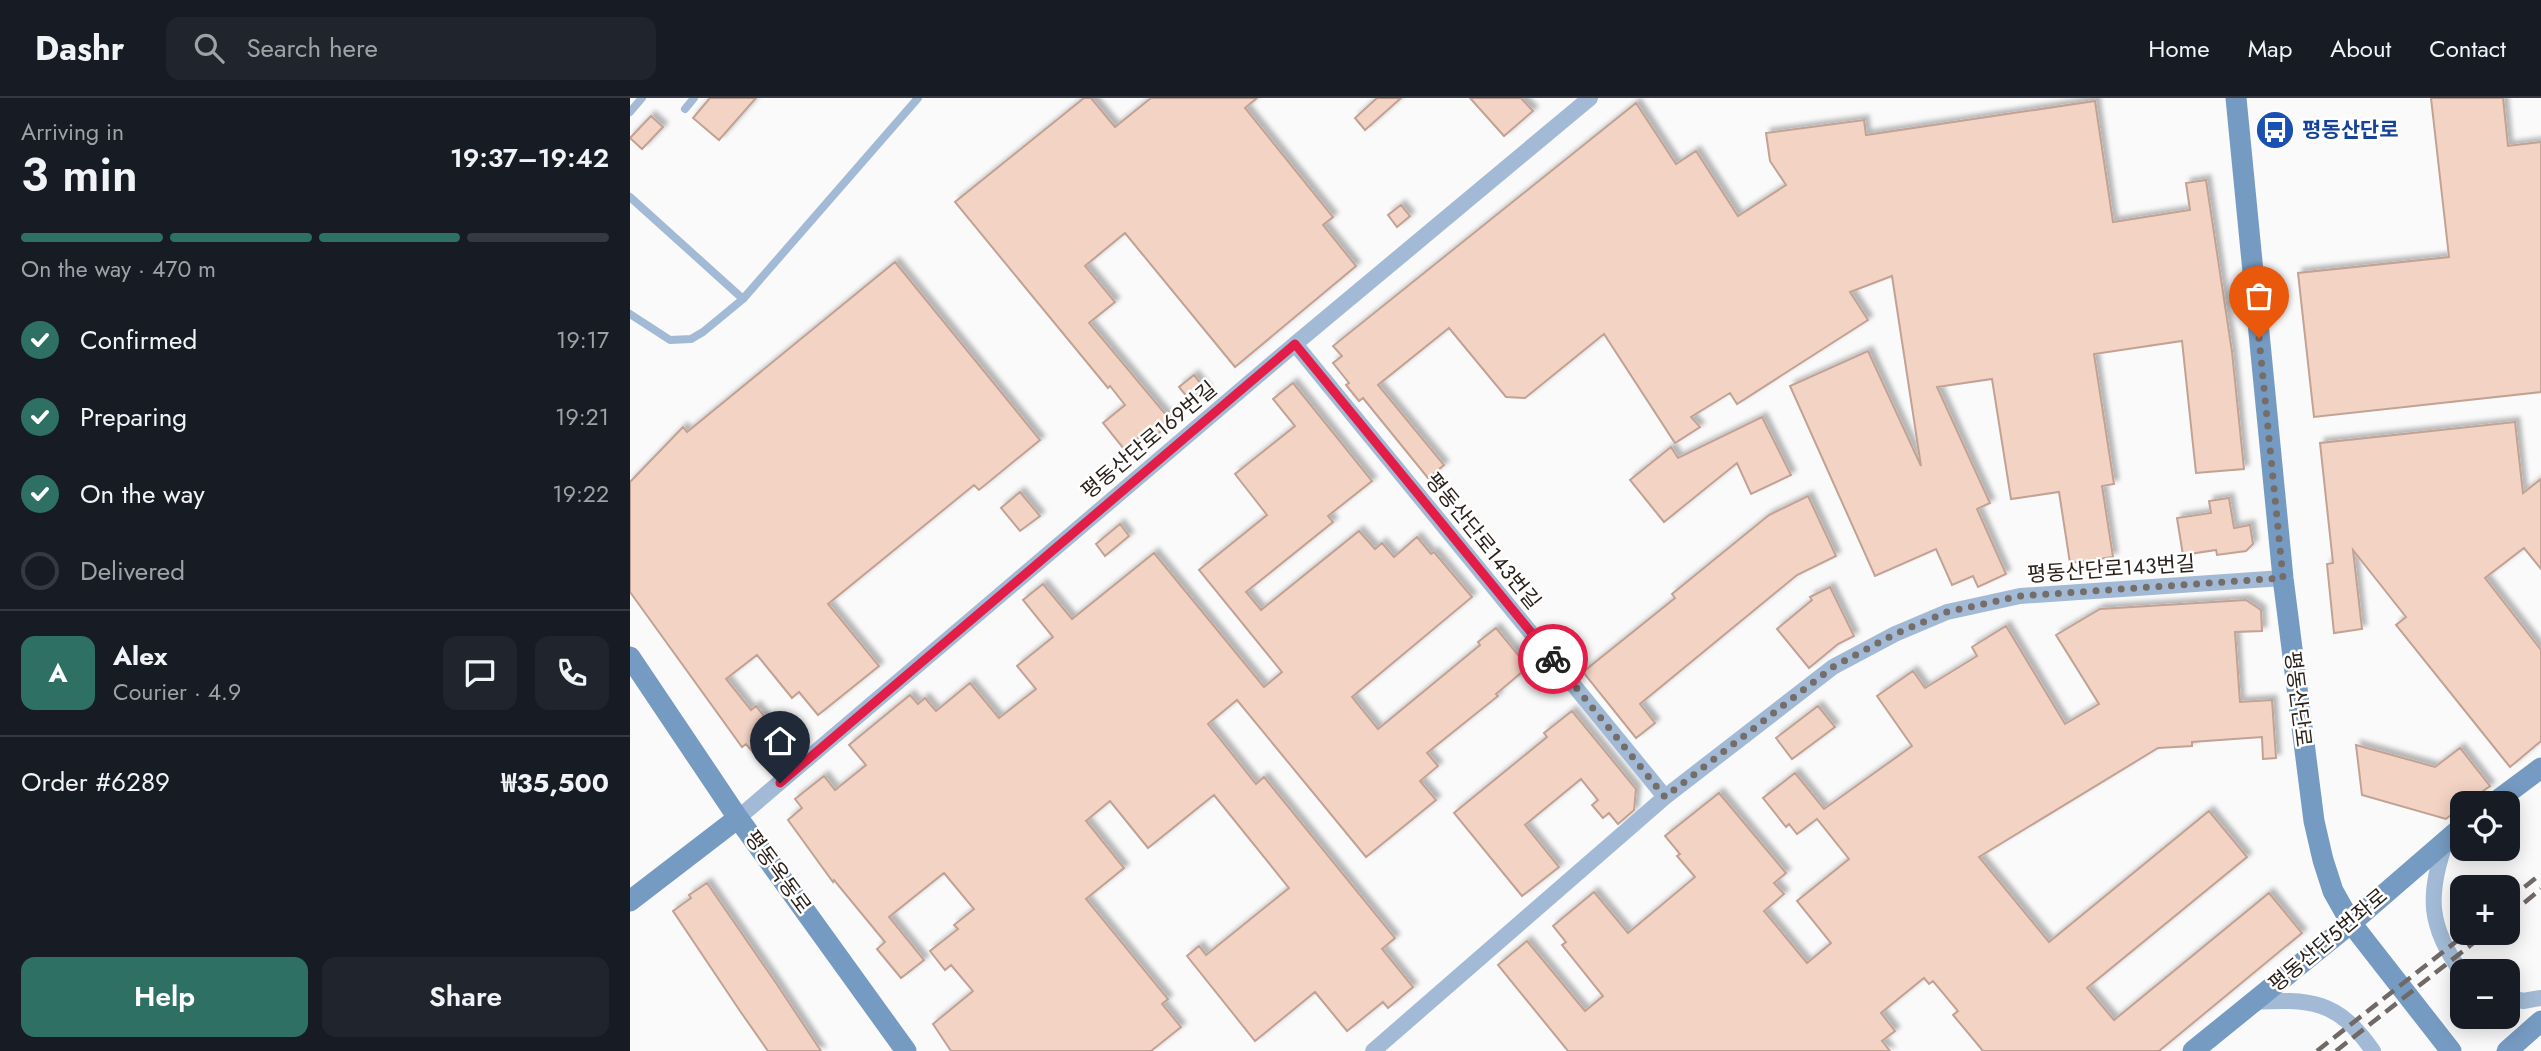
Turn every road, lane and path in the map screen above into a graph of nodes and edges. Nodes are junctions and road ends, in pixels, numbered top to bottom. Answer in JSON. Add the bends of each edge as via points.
{"nodes":[{"id":1,"x":642,"y":98,"type":"edge"},
{"id":2,"x":694,"y":98,"type":"edge"},
{"id":3,"x":918,"y":98,"type":"edge"},
{"id":4,"x":1590,"y":98,"type":"edge"},
{"id":5,"x":2236,"y":98,"type":"edge"},
{"id":6,"x":685,"y":109,"type":"dead end"},
{"id":7,"x":630,"y":111,"type":"edge"},
{"id":8,"x":630,"y":197,"type":"edge"},
{"id":9,"x":743,"y":299,"type":"junction"},
{"id":10,"x":630,"y":314,"type":"edge"},
{"id":11,"x":1295,"y":344,"type":"junction"},
{"id":12,"x":2283,"y":578,"type":"junction"},
{"id":13,"x":630,"y":657,"type":"edge"},
{"id":14,"x":2541,"y":768,"type":"edge"},
{"id":15,"x":2510,"y":791,"type":"edge"},
{"id":16,"x":1665,"y":797,"type":"junction"},
{"id":17,"x":738,"y":818,"type":"junction"},
{"id":18,"x":2450,"y":837,"type":"edge"},
{"id":19,"x":2450,"y":843,"type":"edge"},
{"id":20,"x":630,"y":901,"type":"edge"},
{"id":21,"x":2351,"y":923,"type":"junction"},
{"id":22,"x":2453,"y":959,"type":"edge"},
{"id":23,"x":2541,"y":998,"type":"edge"},
{"id":24,"x":2520,"y":1000,"type":"edge"},
{"id":25,"x":2252,"y":1002,"type":"junction"},
{"id":26,"x":2541,"y":1021,"type":"edge"},
{"id":27,"x":906,"y":1051,"type":"edge"},
{"id":28,"x":1373,"y":1051,"type":"edge"},
{"id":29,"x":2193,"y":1051,"type":"edge"},
{"id":30,"x":2373,"y":1051,"type":"edge"},
{"id":31,"x":2451,"y":1051,"type":"edge"},
{"id":32,"x":2507,"y":1051,"type":"edge"}],
"edges":[{"from":1,"to":7,"type":"lane"},
{"from":2,"to":6,"type":"lane"},
{"from":3,"to":9,"type":"lane"},
{"from":4,"to":11,"type":"street","name":"평동산단로169번길"},
{"from":5,"to":12,"type":"street","name":"평동산단로"},
{"from":8,"to":9,"type":"lane"},
{"from":9,"to":10,"type":"lane","via":[[704,332],[680,341],[662,336]]},
{"from":11,"to":16,"type":"street","name":"평동산단로143번길"},
{"from":11,"to":17,"type":"street","name":"평동산단로169번길"},
{"from":12,"to":16,"type":"street","name":"평동산단로143번길","via":[[2020,596],[1947,612],[1833,667]]},
{"from":12,"to":21,"type":"street","name":"평동산단로","via":[[2314,821],[2333,891]]},
{"from":13,"to":17,"type":"street","name":"평동옥동로"},
{"from":14,"to":15,"type":"street"},
{"from":16,"to":28,"type":"street","name":"평동산단로143번길"},
{"from":17,"to":20,"type":"street"},
{"from":17,"to":27,"type":"street","name":"평동옥동로"},
{"from":18,"to":21,"type":"street","name":"평동산단5번좌로"},
{"from":19,"to":22,"type":"street","via":[[2436,870],[2433,897],[2434,920]]},
{"from":21,"to":25,"type":"street","name":"평동산단5번좌로"},
{"from":21,"to":31,"type":"street","name":"평동산단로"},
{"from":23,"to":24,"type":"street"},
{"from":25,"to":29,"type":"street","name":"평동산단5번좌로"},
{"from":25,"to":30,"type":"street","via":[[2300,1000],[2322,1006],[2343,1018]]},
{"from":26,"to":32,"type":"street"}]}
